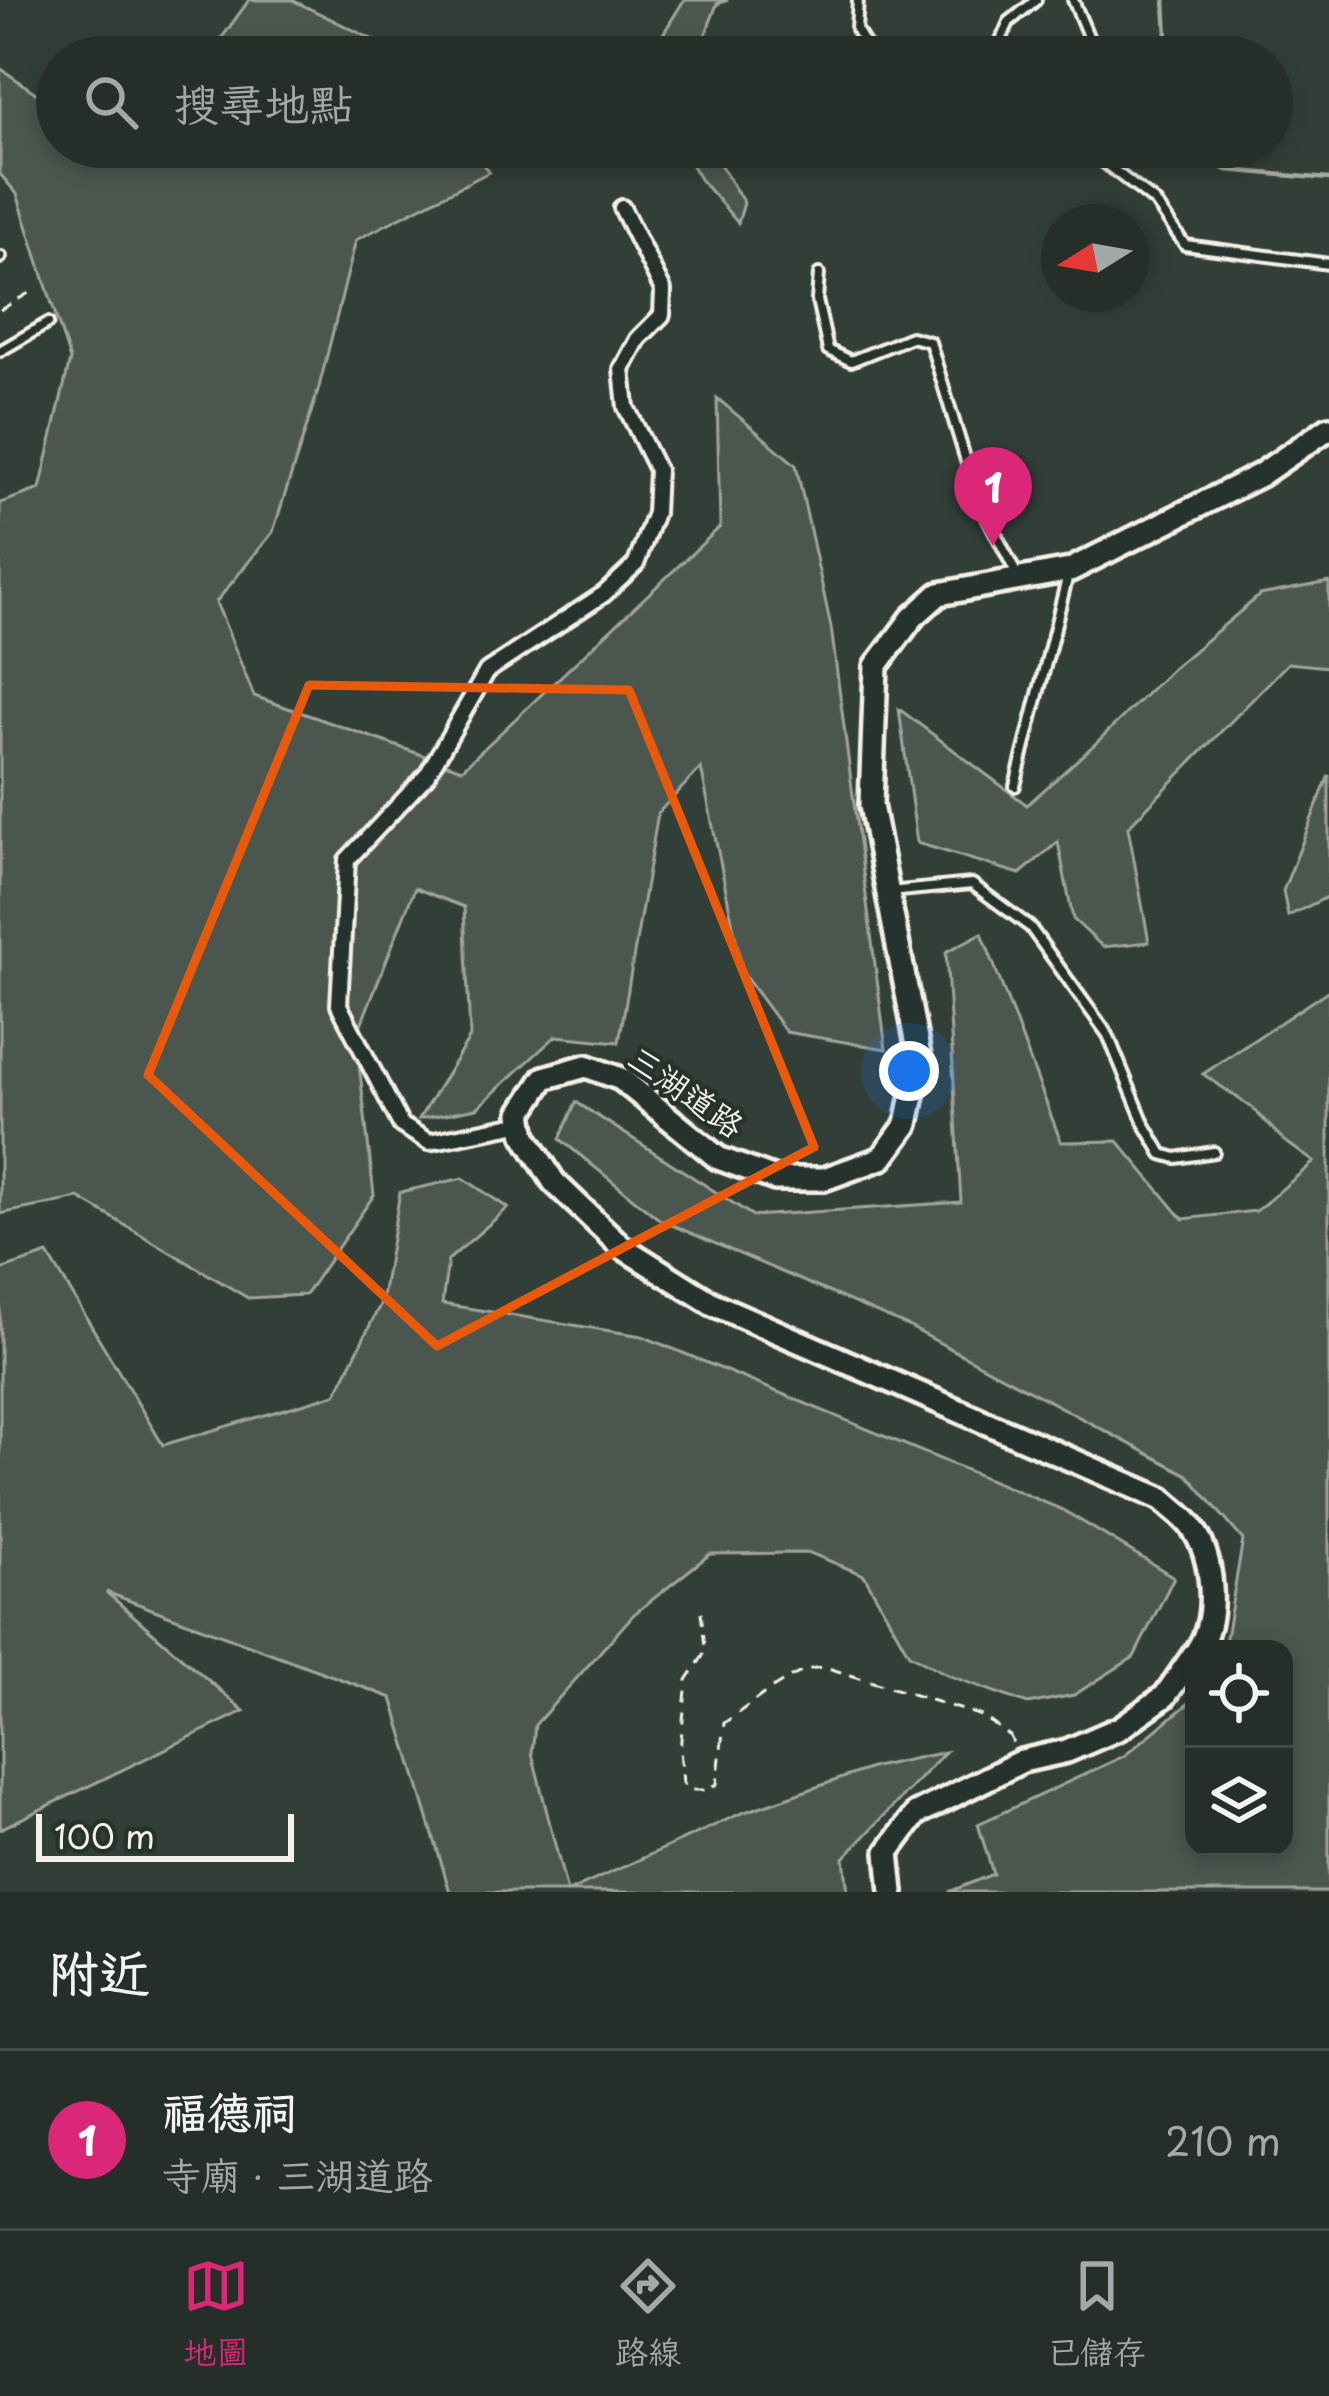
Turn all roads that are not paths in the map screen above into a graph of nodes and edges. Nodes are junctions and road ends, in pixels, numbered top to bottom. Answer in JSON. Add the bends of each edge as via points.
{"nodes":[{"id":1,"x":858,"y":0,"type":"edge"},
{"id":2,"x":1036,"y":0,"type":"edge"},
{"id":3,"x":1073,"y":0,"type":"edge"},
{"id":4,"x":1088,"y":35,"type":"dead end"},
{"id":5,"x":860,"y":36,"type":"edge"},
{"id":6,"x":1003,"y":36,"type":"edge"},
{"id":7,"x":1111,"y":168,"type":"edge"},
{"id":8,"x":622,"y":208,"type":"dead end"},
{"id":9,"x":1329,"y":265,"type":"edge"},
{"id":10,"x":819,"y":274,"type":"dead end"},
{"id":11,"x":48,"y":323,"type":"dead end"},
{"id":12,"x":0,"y":351,"type":"edge"},
{"id":13,"x":1329,"y":428,"type":"edge"},
{"id":14,"x":1070,"y":570,"type":"junction"},
{"id":15,"x":1018,"y":578,"type":"junction"},
{"id":16,"x":1015,"y":786,"type":"dead end"},
{"id":17,"x":888,"y":892,"type":"junction"},
{"id":18,"x":523,"y":1123,"type":"junction"},
{"id":19,"x":1214,"y":1152,"type":"dead end"},
{"id":20,"x":1204,"y":1640,"type":"edge"},
{"id":21,"x":1185,"y":1668,"type":"edge"},
{"id":22,"x":892,"y":1892,"type":"edge"}],
"edges":[{"from":1,"to":5,"type":"lane"},
{"from":2,"to":6,"type":"lane"},
{"from":3,"to":4,"type":"lane"},
{"from":7,"to":9,"type":"lane","via":[[1155,202],[1185,245]]},
{"from":8,"to":18,"type":"street","via":[[663,290],[662,315],[622,369],[626,407],[657,470],[655,513],[636,564],[488,671],[427,775],[347,860],[339,1005],[401,1125],[429,1142]]},
{"from":10,"to":15,"type":"lane","via":[[828,350],[851,361],[911,337],[930,342],[977,496]]},
{"from":11,"to":12,"type":"lane"},
{"from":13,"to":14,"type":"street","name":"三湖道路","via":[[1260,475]]},
{"from":14,"to":15,"type":"street","name":"三湖道路"},
{"from":14,"to":16,"type":"lane"},
{"from":15,"to":17,"type":"street","name":"三湖道路","via":[[940,594],[876,666],[871,805]]},
{"from":17,"to":18,"type":"street","name":"三湖道路","via":[[920,1060],[907,1124],[882,1158],[824,1179],[775,1179],[718,1157],[621,1079],[586,1066],[544,1078],[521,1113]]},
{"from":17,"to":19,"type":"lane","via":[[972,884],[1030,927],[1108,1035],[1162,1154]]},
{"from":18,"to":20,"type":"street","via":[[554,1182],[622,1247],[713,1304],[1162,1499],[1192,1526],[1213,1576]]},
{"from":21,"to":22,"type":"street","via":[[1166,1696],[1120,1728],[1022,1761],[916,1814],[888,1852]]}]}
